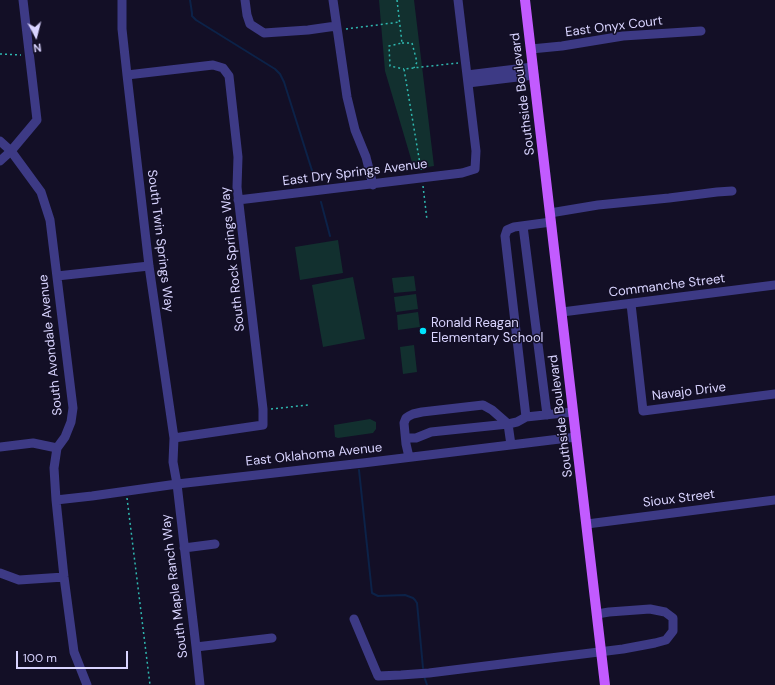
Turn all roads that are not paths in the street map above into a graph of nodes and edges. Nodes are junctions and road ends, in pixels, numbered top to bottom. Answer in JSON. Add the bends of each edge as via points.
{"nodes":[{"id":1,"x":23,"y":0,"type":"edge"},
{"id":2,"x":122,"y":0,"type":"edge"},
{"id":3,"x":245,"y":0,"type":"edge"},
{"id":4,"x":333,"y":0,"type":"edge"},
{"id":5,"x":458,"y":0,"type":"edge"},
{"id":6,"x":525,"y":0,"type":"edge"},
{"id":7,"x":337,"y":28,"type":"junction"},
{"id":8,"x":701,"y":31,"type":"dead end"},
{"id":9,"x":531,"y":49,"type":"junction"},
{"id":10,"x":533,"y":71,"type":"junction"},
{"id":11,"x":127,"y":75,"type":"junction"},
{"id":12,"x":468,"y":79,"type":"junction"},
{"id":13,"x":0,"y":141,"type":"edge"},
{"id":14,"x":11,"y":151,"type":"junction"},
{"id":15,"x":0,"y":161,"type":"edge"},
{"id":16,"x":372,"y":184,"type":"junction"},
{"id":17,"x":732,"y":191,"type":"dead end"},
{"id":18,"x":238,"y":200,"type":"junction"},
{"id":19,"x":550,"y":217,"type":"junction"},
{"id":20,"x":523,"y":226,"type":"junction"},
{"id":21,"x":149,"y":266,"type":"junction"},
{"id":22,"x":57,"y":276,"type":"junction"},
{"id":23,"x":775,"y":285,"type":"edge"},
{"id":24,"x":631,"y":304,"type":"junction"},
{"id":25,"x":562,"y":312,"type":"junction"},
{"id":26,"x":775,"y":394,"type":"edge"},
{"id":27,"x":573,"y":412,"type":"junction"},
{"id":28,"x":547,"y":415,"type":"junction"},
{"id":29,"x":526,"y":417,"type":"junction"},
{"id":30,"x":508,"y":424,"type":"junction"},
{"id":31,"x":576,"y":437,"type":"junction"},
{"id":32,"x":174,"y":438,"type":"junction"},
{"id":33,"x":406,"y":438,"type":"junction"},
{"id":34,"x":511,"y":445,"type":"junction"},
{"id":35,"x":0,"y":447,"type":"edge"},
{"id":36,"x":57,"y":448,"type":"junction"},
{"id":37,"x":409,"y":458,"type":"junction"},
{"id":38,"x":177,"y":484,"type":"junction"},
{"id":39,"x":56,"y":500,"type":"junction"},
{"id":40,"x":775,"y":500,"type":"edge"},
{"id":41,"x":586,"y":524,"type":"junction"},
{"id":42,"x":215,"y":544,"type":"dead end"},
{"id":43,"x":184,"y":548,"type":"junction"},
{"id":44,"x":0,"y":573,"type":"edge"},
{"id":45,"x":64,"y":576,"type":"junction"},
{"id":46,"x":597,"y":614,"type":"junction"},
{"id":47,"x":354,"y":619,"type":"dead end"},
{"id":48,"x":272,"y":638,"type":"dead end"},
{"id":49,"x":196,"y":647,"type":"junction"},
{"id":50,"x":601,"y":651,"type":"junction"},
{"id":51,"x":87,"y":685,"type":"edge"},
{"id":52,"x":200,"y":685,"type":"edge"},
{"id":53,"x":606,"y":685,"type":"edge"}],
"edges":[{"from":1,"to":14,"type":"street","via":[[37,120]]},
{"from":2,"to":11,"type":"street","name":"South Twin Springs Way"},
{"from":3,"to":7,"type":"street","via":[[250,24],[264,33]]},
{"from":4,"to":7,"type":"street"},
{"from":5,"to":12,"type":"street"},
{"from":6,"to":9,"type":"main road","name":"Southside Boulevard"},
{"from":7,"to":16,"type":"street","via":[[347,97]]},
{"from":8,"to":9,"type":"street","name":"East Onyx Court","via":[[623,36]]},
{"from":9,"to":10,"type":"main road","name":"Southside Boulevard"},
{"from":10,"to":12,"type":"street"},
{"from":10,"to":19,"type":"main road","name":"Southside Boulevard"},
{"from":11,"to":18,"type":"street","name":"South Rock Springs Way","via":[[213,65],[223,68],[229,76],[238,157]]},
{"from":11,"to":21,"type":"street","name":"South Twin Springs Way"},
{"from":12,"to":16,"type":"street","name":"East Dry Springs Avenue","via":[[476,150],[475,169],[462,173]]},
{"from":13,"to":14,"type":"street","name":"South Avondale Avenue"},
{"from":14,"to":15,"type":"street"},
{"from":14,"to":22,"type":"street","name":"South Avondale Avenue","via":[[41,192],[50,220]]},
{"from":16,"to":18,"type":"street","name":"East Dry Springs Avenue"},
{"from":17,"to":19,"type":"street","via":[[598,205]]},
{"from":18,"to":32,"type":"street","name":"South Rock Springs Way","via":[[263,425]]},
{"from":19,"to":20,"type":"street"},
{"from":19,"to":25,"type":"main road","name":"Southside Boulevard"},
{"from":20,"to":28,"type":"street"},
{"from":20,"to":29,"type":"street","via":[[507,230],[505,236]]},
{"from":21,"to":22,"type":"street"},
{"from":21,"to":32,"type":"street","name":"South Twin Springs Way"},
{"from":22,"to":36,"type":"street","name":"South Avondale Avenue","via":[[73,408],[71,422]]},
{"from":23,"to":24,"type":"street","name":"Commanche Street"},
{"from":24,"to":25,"type":"street","name":"Commanche Street"},
{"from":24,"to":26,"type":"street","name":"Navajo Drive","via":[[642,411]]},
{"from":25,"to":27,"type":"main road","name":"Southside Boulevard"},
{"from":27,"to":28,"type":"street"},
{"from":27,"to":31,"type":"main road","name":"Southside Boulevard"},
{"from":28,"to":29,"type":"street"},
{"from":29,"to":30,"type":"street"},
{"from":30,"to":33,"type":"street","via":[[431,432],[416,438]]},
{"from":30,"to":33,"type":"street","via":[[483,405],[422,412],[406,418]]},
{"from":30,"to":34,"type":"street"},
{"from":31,"to":34,"type":"street","name":"East Oklahoma Avenue"},
{"from":31,"to":41,"type":"main road","name":"Southside Boulevard"},
{"from":32,"to":38,"type":"street","name":"South Twin Springs Way","via":[[173,462]]},
{"from":33,"to":37,"type":"street"},
{"from":34,"to":37,"type":"street","name":"East Oklahoma Avenue"},
{"from":35,"to":36,"type":"street","via":[[33,442]]},
{"from":36,"to":39,"type":"street","name":"South Avondale Avenue","via":[[54,468]]},
{"from":37,"to":38,"type":"street","name":"East Oklahoma Avenue"},
{"from":38,"to":39,"type":"street","name":"East Oklahoma Avenue"},
{"from":38,"to":43,"type":"street","name":"South Maple Ranch Way"},
{"from":39,"to":45,"type":"street","name":"South Avondale Avenue"},
{"from":40,"to":41,"type":"street","name":"Sioux Street"},
{"from":41,"to":46,"type":"main road","name":"Southside Boulevard"},
{"from":42,"to":43,"type":"street"},
{"from":43,"to":49,"type":"street","name":"South Maple Ranch Way"},
{"from":44,"to":45,"type":"street","via":[[19,580]]},
{"from":45,"to":51,"type":"street","name":"South Avondale Avenue","via":[[74,652]]},
{"from":46,"to":50,"type":"main road","name":"Southside Boulevard"},
{"from":46,"to":50,"type":"street","via":[[650,609],[665,612],[673,618],[673,631],[666,640]]},
{"from":47,"to":50,"type":"street","via":[[378,676]]},
{"from":48,"to":49,"type":"street"},
{"from":49,"to":52,"type":"street","name":"South Maple Ranch Way"},
{"from":50,"to":53,"type":"main road","name":"Southside Boulevard"}]}
